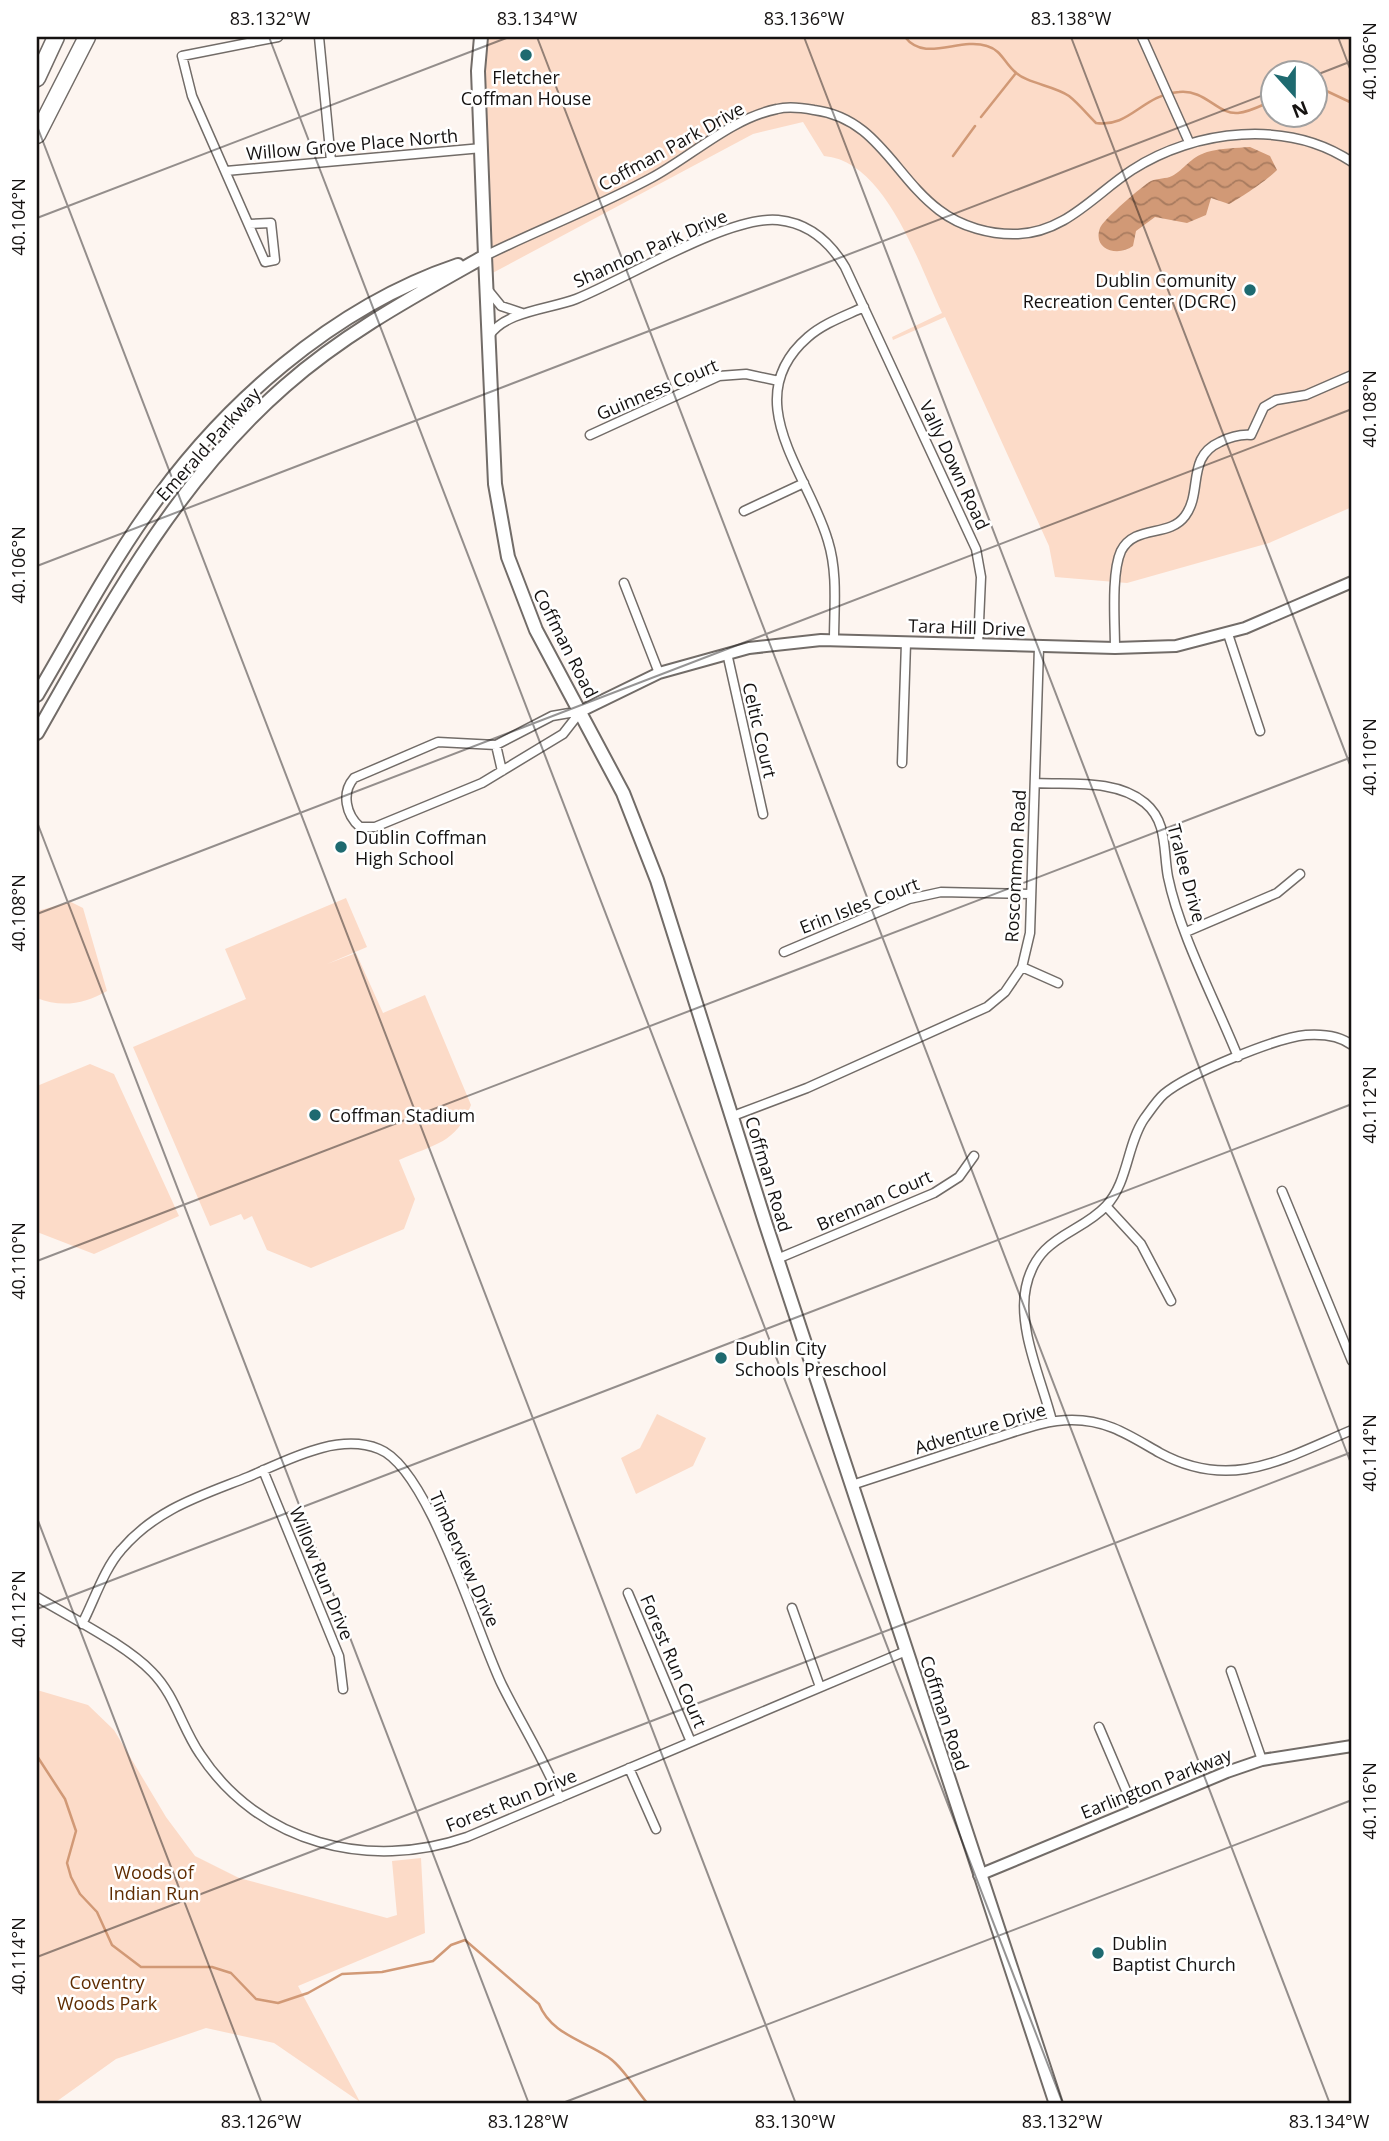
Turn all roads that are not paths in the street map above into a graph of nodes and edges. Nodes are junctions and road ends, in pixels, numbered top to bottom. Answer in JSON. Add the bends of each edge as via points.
{"nodes":[{"id":1,"x":56,"y":37,"type":"edge"},
{"id":2,"x":87,"y":37,"type":"edge"},
{"id":3,"x":278,"y":37,"type":"edge"},
{"id":4,"x":319,"y":37,"type":"edge"},
{"id":5,"x":481,"y":37,"type":"edge"},
{"id":6,"x":1142,"y":37,"type":"edge"},
{"id":7,"x":37,"y":78,"type":"edge"},
{"id":8,"x":37,"y":135,"type":"edge"},
{"id":9,"x":1189,"y":142,"type":"junction"},
{"id":10,"x":482,"y":148,"type":"junction"},
{"id":11,"x":331,"y":161,"type":"junction"},
{"id":12,"x":1352,"y":162,"type":"edge"},
{"id":13,"x":226,"y":170,"type":"junction"},
{"id":14,"x":249,"y":224,"type":"junction"},
{"id":15,"x":485,"y":256,"type":"junction"},
{"id":16,"x":486,"y":287,"type":"junction"},
{"id":17,"x":864,"y":307,"type":"junction"},
{"id":18,"x":532,"y":313,"type":"junction"},
{"id":19,"x":489,"y":337,"type":"junction"},
{"id":20,"x":1352,"y":375,"type":"edge"},
{"id":21,"x":779,"y":381,"type":"junction"},
{"id":22,"x":590,"y":435,"type":"dead end"},
{"id":23,"x":804,"y":483,"type":"junction"},
{"id":24,"x":744,"y":511,"type":"dead end"},
{"id":25,"x":624,"y":583,"type":"dead end"},
{"id":26,"x":1352,"y":583,"type":"edge"},
{"id":27,"x":1228,"y":634,"type":"junction"},
{"id":28,"x":834,"y":641,"type":"junction"},
{"id":29,"x":906,"y":643,"type":"junction"},
{"id":30,"x":978,"y":645,"type":"junction"},
{"id":31,"x":1039,"y":647,"type":"junction"},
{"id":32,"x":1115,"y":648,"type":"junction"},
{"id":33,"x":727,"y":653,"type":"junction"},
{"id":34,"x":659,"y":673,"type":"junction"},
{"id":35,"x":37,"y":695,"type":"edge"},
{"id":36,"x":581,"y":711,"type":"junction"},
{"id":37,"x":1261,"y":731,"type":"dead end"},
{"id":38,"x":37,"y":733,"type":"edge"},
{"id":39,"x":496,"y":746,"type":"junction"},
{"id":40,"x":902,"y":763,"type":"dead end"},
{"id":41,"x":502,"y":771,"type":"junction"},
{"id":42,"x":1036,"y":783,"type":"junction"},
{"id":43,"x":763,"y":814,"type":"dead end"},
{"id":44,"x":1300,"y":874,"type":"dead end"},
{"id":45,"x":1031,"y":894,"type":"junction"},
{"id":46,"x":1186,"y":932,"type":"junction"},
{"id":47,"x":784,"y":952,"type":"dead end"},
{"id":48,"x":1021,"y":967,"type":"junction"},
{"id":49,"x":1058,"y":983,"type":"dead end"},
{"id":50,"x":1352,"y":1033,"type":"edge"},
{"id":51,"x":1350,"y":1043,"type":"edge"},
{"id":52,"x":1238,"y":1058,"type":"junction"},
{"id":53,"x":733,"y":1116,"type":"junction"},
{"id":54,"x":974,"y":1156,"type":"dead end"},
{"id":55,"x":1282,"y":1191,"type":"dead end"},
{"id":56,"x":1106,"y":1206,"type":"junction"},
{"id":57,"x":777,"y":1259,"type":"junction"},
{"id":58,"x":1171,"y":1301,"type":"dead end"},
{"id":59,"x":1352,"y":1361,"type":"edge"},
{"id":60,"x":1052,"y":1421,"type":"junction"},
{"id":61,"x":1352,"y":1430,"type":"edge"},
{"id":62,"x":262,"y":1471,"type":"junction"},
{"id":63,"x":852,"y":1485,"type":"junction"},
{"id":64,"x":628,"y":1593,"type":"dead end"},
{"id":65,"x":37,"y":1597,"type":"edge"},
{"id":66,"x":792,"y":1608,"type":"dead end"},
{"id":67,"x":82,"y":1625,"type":"junction"},
{"id":68,"x":906,"y":1651,"type":"junction"},
{"id":69,"x":1231,"y":1671,"type":"dead end"},
{"id":70,"x":820,"y":1687,"type":"junction"},
{"id":71,"x":342,"y":1689,"type":"dead end"},
{"id":72,"x":1099,"y":1727,"type":"dead end"},
{"id":73,"x":691,"y":1742,"type":"junction"},
{"id":74,"x":1352,"y":1746,"type":"edge"},
{"id":75,"x":1262,"y":1760,"type":"junction"},
{"id":76,"x":629,"y":1768,"type":"junction"},
{"id":77,"x":560,"y":1798,"type":"junction"},
{"id":78,"x":1134,"y":1809,"type":"junction"},
{"id":79,"x":656,"y":1829,"type":"dead end"},
{"id":80,"x":979,"y":1875,"type":"junction"},
{"id":81,"x":1056,"y":2104,"type":"edge"}],
"edges":[{"from":1,"to":7,"type":"highway"},
{"from":2,"to":8,"type":"highway"},
{"from":3,"to":13,"type":"street","via":[[182,56],[187,84]]},
{"from":4,"to":11,"type":"street"},
{"from":5,"to":10,"type":"main road"},
{"from":6,"to":9,"type":"street"},
{"from":9,"to":12,"type":"street","name":"Coffman Park Drive","via":[[1235,135],[1281,137],[1327,146]]},
{"from":9,"to":15,"type":"street","name":"Coffman Park Drive","via":[[1131,170],[1060,223],[1019,234],[990,232],[938,210],[876,140],[850,121],[819,110],[778,108],[746,120],[624,192]]},
{"from":10,"to":11,"type":"street","name":"Willow Grove Place North"},
{"from":10,"to":15,"type":"main road"},
{"from":11,"to":13,"type":"street","name":"Willow Grove Place North"},
{"from":13,"to":14,"type":"street"},
{"from":14,"to":14,"type":"street","via":[[265,262],[275,260],[271,223]]},
{"from":15,"to":16,"type":"main road","name":"Coffman Road"},
{"from":15,"to":35,"type":"main road","name":"Emerald Parkway","via":[[421,277],[348,319],[271,376],[212,432],[147,513]]},
{"from":15,"to":38,"type":"main road","name":"Emerald Parkway","via":[[343,340],[284,387],[226,446],[163,522]]},
{"from":16,"to":18,"type":"street","via":[[496,302],[508,309]]},
{"from":16,"to":19,"type":"main road","name":"Coffman Road"},
{"from":17,"to":18,"type":"street","name":"Shannon Park Drive","via":[[826,241],[793,222],[756,220],[577,299]]},
{"from":17,"to":21,"type":"street","via":[[809,337],[787,363]]},
{"from":17,"to":30,"type":"street","name":"Vally Down Road","via":[[976,549],[981,576]]},
{"from":18,"to":19,"type":"street","name":"Shannon Park Drive","via":[[507,321]]},
{"from":19,"to":36,"type":"main road","name":"Coffman Road","via":[[495,484],[503,538],[536,630]]},
{"from":20,"to":32,"type":"street","via":[[1296,399],[1276,400],[1264,407],[1251,435],[1214,444],[1199,462],[1187,514],[1180,522],[1129,541],[1119,558]]},
{"from":21,"to":22,"type":"street","name":"Guinness Court","via":[[746,374],[719,376]]},
{"from":21,"to":23,"type":"street","via":[[778,422]]},
{"from":23,"to":24,"type":"street"},
{"from":23,"to":28,"type":"street","via":[[832,559]]},
{"from":25,"to":34,"type":"street"},
{"from":26,"to":27,"type":"street","name":"Tara Hill Drive"},
{"from":27,"to":32,"type":"street","name":"Tara Hill Drive","via":[[1176,646]]},
{"from":27,"to":37,"type":"street"},
{"from":28,"to":29,"type":"street","name":"Tara Hill Drive"},
{"from":28,"to":33,"type":"street","name":"Tara Hill Drive"},
{"from":29,"to":30,"type":"street","name":"Tara Hill Drive"},
{"from":29,"to":40,"type":"street"},
{"from":30,"to":31,"type":"street","name":"Tara Hill Drive"},
{"from":31,"to":32,"type":"street","name":"Tara Hill Drive"},
{"from":31,"to":42,"type":"street","name":"Roscommon Road"},
{"from":33,"to":34,"type":"street","name":"Tara Hill Drive"},
{"from":33,"to":43,"type":"street","name":"Celtic Court"},
{"from":34,"to":36,"type":"street","name":"Tara Hill Drive"},
{"from":36,"to":39,"type":"street","via":[[552,716]]},
{"from":36,"to":41,"type":"street","via":[[563,734]]},
{"from":36,"to":53,"type":"main road","name":"Coffman Road","via":[[638,827]]},
{"from":39,"to":41,"type":"street"},
{"from":39,"to":41,"type":"street","via":[[430,744],[354,778],[345,799],[357,825],[370,829]]},
{"from":42,"to":45,"type":"street","name":"Roscommon Road"},
{"from":42,"to":46,"type":"street","name":"Tralee Drive","via":[[1105,786],[1127,791],[1147,804],[1162,827],[1168,876]]},
{"from":44,"to":46,"type":"street","via":[[1277,893]]},
{"from":45,"to":47,"type":"street","name":"Erin Isles Court","via":[[941,892],[909,899]]},
{"from":45,"to":48,"type":"street","name":"Roscommon Road","via":[[1030,933]]},
{"from":46,"to":52,"type":"street","name":"Tralee Drive"},
{"from":48,"to":49,"type":"street"},
{"from":48,"to":53,"type":"street","name":"Roscommon Road","via":[[1005,992],[966,1020]]},
{"from":50,"to":51,"type":"street"},
{"from":51,"to":52,"type":"street","via":[[1329,1036],[1300,1036]]},
{"from":52,"to":56,"type":"street","via":[[1164,1094],[1142,1122],[1122,1178]]},
{"from":53,"to":57,"type":"main road","name":"Coffman Road"},
{"from":54,"to":57,"type":"street","name":"Brennan Court","via":[[959,1177],[934,1193]]},
{"from":55,"to":59,"type":"street"},
{"from":56,"to":58,"type":"street","via":[[1141,1244]]},
{"from":56,"to":60,"type":"street","via":[[1059,1237],[1039,1257],[1026,1284],[1024,1323]]},
{"from":57,"to":63,"type":"main road","name":"Coffman Road"},
{"from":60,"to":61,"type":"street","name":"Adventure Drive","via":[[1089,1420],[1113,1426],[1161,1453],[1214,1472],[1270,1464]]},
{"from":60,"to":63,"type":"street","name":"Adventure Drive"},
{"from":62,"to":67,"type":"street","name":"Timberview Drive","via":[[162,1512],[120,1551]]},
{"from":62,"to":71,"type":"street","name":"Willow Run Drive","via":[[339,1656]]},
{"from":62,"to":77,"type":"street","name":"Timberview Drive","via":[[306,1453],[353,1444],[380,1449],[397,1461],[425,1500],[502,1685],[541,1752]]},
{"from":63,"to":68,"type":"main road","name":"Coffman Road"},
{"from":64,"to":73,"type":"street","name":"Forest Run Court"},
{"from":65,"to":67,"type":"street","name":"Forest Run Drive"},
{"from":66,"to":70,"type":"street"},
{"from":67,"to":77,"type":"street","name":"Forest Run Drive","via":[[151,1671],[215,1776],[259,1814],[303,1837],[335,1847],[389,1853],[418,1850],[467,1837]]},
{"from":68,"to":70,"type":"street","name":"Forest Run Drive"},
{"from":68,"to":80,"type":"main road","name":"Coffman Road"},
{"from":69,"to":75,"type":"street"},
{"from":70,"to":73,"type":"street","name":"Forest Run Drive"},
{"from":72,"to":78,"type":"street"},
{"from":73,"to":76,"type":"street","name":"Forest Run Drive"},
{"from":74,"to":75,"type":"street","name":"Earlington Parkway"},
{"from":75,"to":78,"type":"street","name":"Earlington Parkway"},
{"from":76,"to":77,"type":"street","name":"Forest Run Drive"},
{"from":76,"to":79,"type":"street"},
{"from":78,"to":80,"type":"street","name":"Earlington Parkway"},
{"from":80,"to":81,"type":"main road","name":"Coffman Road"}]}
